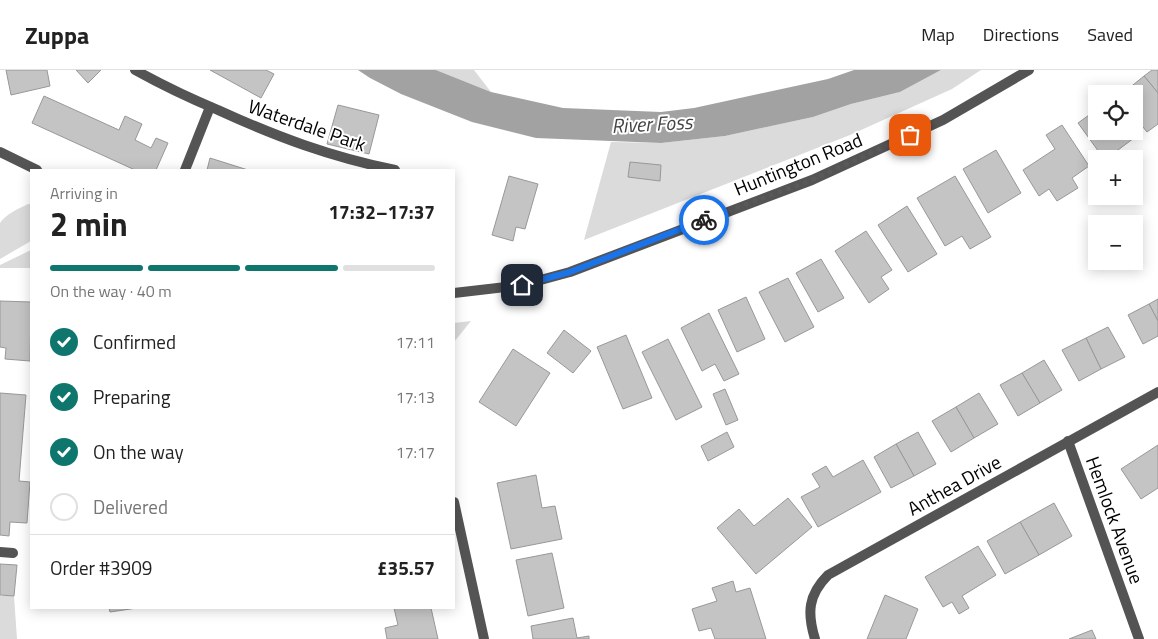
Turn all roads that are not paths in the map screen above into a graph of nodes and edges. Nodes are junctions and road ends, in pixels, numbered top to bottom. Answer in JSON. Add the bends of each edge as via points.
{"nodes":[{"id":1,"x":135,"y":70,"type":"edge"},
{"id":2,"x":1029,"y":70,"type":"edge"},
{"id":3,"x":210,"y":107,"type":"junction"},
{"id":4,"x":0,"y":152,"type":"edge"},
{"id":5,"x":35,"y":169,"type":"edge"},
{"id":6,"x":185,"y":169,"type":"edge"},
{"id":7,"x":390,"y":169,"type":"edge"},
{"id":8,"x":455,"y":293,"type":"edge"},
{"id":9,"x":1158,"y":392,"type":"edge"},
{"id":10,"x":1068,"y":442,"type":"junction"},
{"id":11,"x":455,"y":507,"type":"edge"},
{"id":12,"x":0,"y":552,"type":"edge"},
{"id":13,"x":13,"y":553,"type":"dead end"},
{"id":14,"x":484,"y":639,"type":"edge"},
{"id":15,"x":815,"y":639,"type":"edge"},
{"id":16,"x":1139,"y":639,"type":"edge"}],
"edges":[{"from":1,"to":3,"type":"street","name":"Waterdale Park"},
{"from":2,"to":8,"type":"street","name":"Huntington Road","via":[[943,120],[812,180],[570,272],[522,285]]},
{"from":3,"to":6,"type":"street"},
{"from":3,"to":7,"type":"street","name":"Waterdale Park","via":[[312,149]]},
{"from":4,"to":5,"type":"street"},
{"from":9,"to":10,"type":"street","name":"Anthea Drive"},
{"from":10,"to":15,"type":"street","name":"Anthea Drive","via":[[828,575],[818,585],[811,600],[810,623]]},
{"from":10,"to":16,"type":"street","name":"Hemlock Avenue"},
{"from":11,"to":14,"type":"street"},
{"from":12,"to":13,"type":"street"}]}
